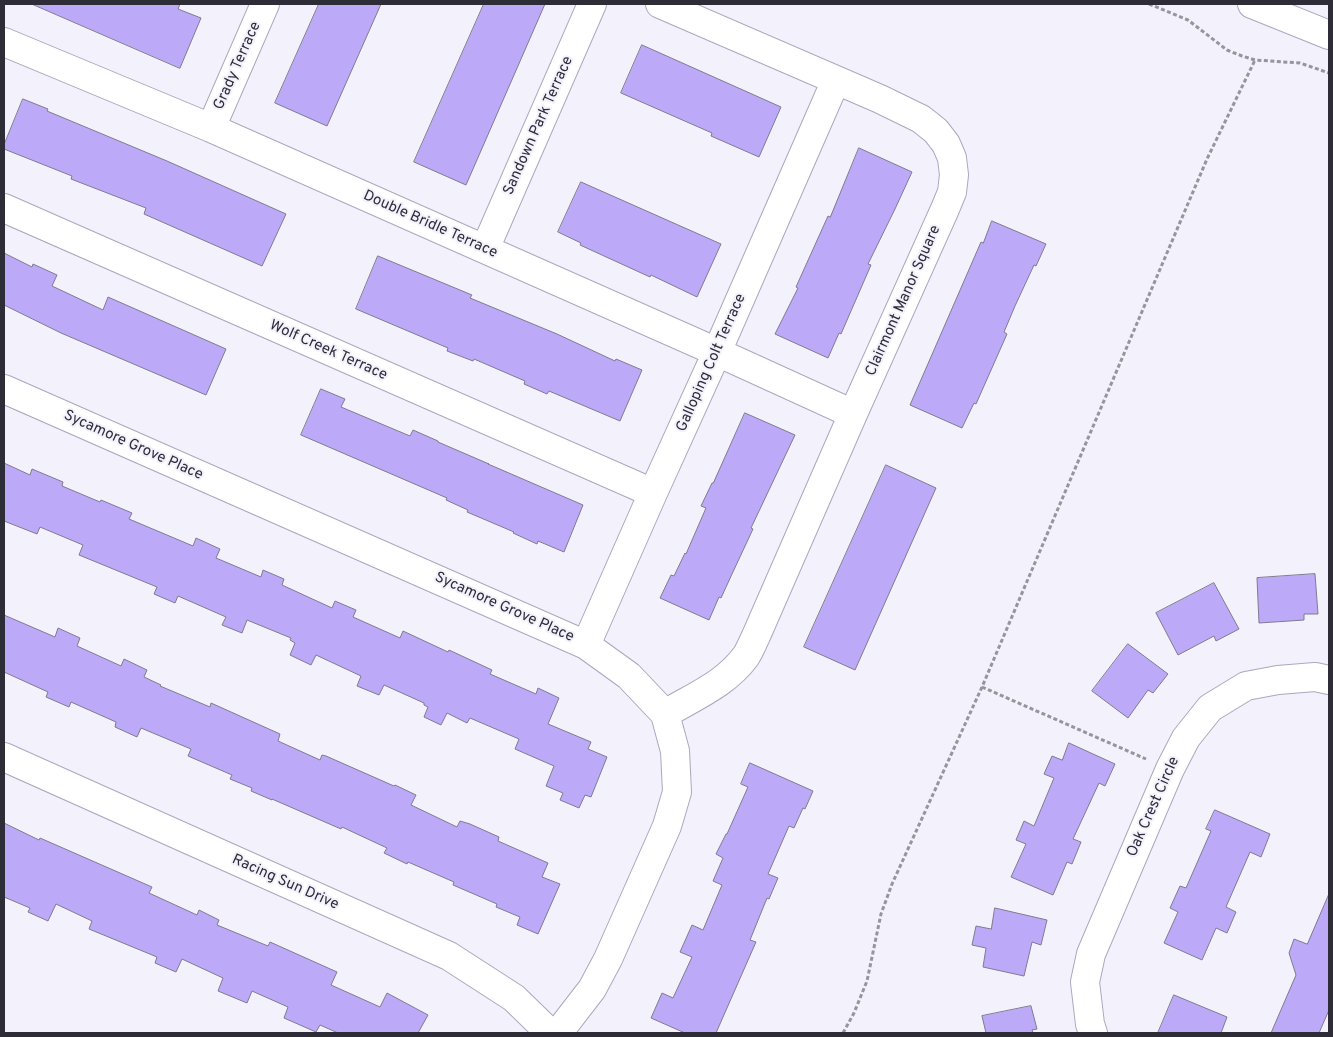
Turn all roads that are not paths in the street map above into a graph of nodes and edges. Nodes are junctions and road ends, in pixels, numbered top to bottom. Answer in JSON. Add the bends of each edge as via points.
{"nodes":[{"id":1,"x":265,"y":4,"type":"edge"},
{"id":2,"x":592,"y":4,"type":"edge"},
{"id":3,"x":660,"y":4,"type":"edge"},
{"id":4,"x":1252,"y":4,"type":"edge"},
{"id":5,"x":1329,"y":34,"type":"edge"},
{"id":6,"x":4,"y":42,"type":"edge"},
{"id":7,"x":836,"y":80,"type":"junction"},
{"id":8,"x":211,"y":128,"type":"junction"},
{"id":9,"x":4,"y":208,"type":"edge"},
{"id":10,"x":485,"y":249,"type":"junction"},
{"id":11,"x":718,"y":352,"type":"junction"},
{"id":12,"x":4,"y":389,"type":"edge"},
{"id":13,"x":853,"y":414,"type":"junction"},
{"id":14,"x":653,"y":493,"type":"junction"},
{"id":15,"x":586,"y":645,"type":"junction"},
{"id":16,"x":1329,"y":680,"type":"edge"},
{"id":17,"x":665,"y":714,"type":"junction"},
{"id":18,"x":4,"y":757,"type":"edge"},
{"id":19,"x":550,"y":1033,"type":"edge"},
{"id":20,"x":558,"y":1033,"type":"edge"},
{"id":21,"x":1093,"y":1033,"type":"edge"}],
"edges":[{"from":1,"to":8,"type":"street","name":"Grady Terrace"},
{"from":2,"to":10,"type":"street","name":"Sandown Park Terrace"},
{"from":3,"to":7,"type":"street","name":"Clairmont Manor Square"},
{"from":4,"to":5,"type":"street"},
{"from":6,"to":8,"type":"street","name":"Double Bridle Terrace"},
{"from":7,"to":11,"type":"street","name":"Galloping Colt Terrace"},
{"from":7,"to":13,"type":"street","name":"Clairmont Manor Square","via":[[905,110],[936,130],[952,158],[954,175],[945,209]]},
{"from":8,"to":10,"type":"street","name":"Double Bridle Terrace"},
{"from":9,"to":14,"type":"street","name":"Wolf Creek Terrace"},
{"from":10,"to":11,"type":"street","name":"Double Bridle Terrace"},
{"from":11,"to":13,"type":"street","name":"Double Bridle Terrace"},
{"from":11,"to":14,"type":"street","name":"Galloping Colt Terrace"},
{"from":12,"to":15,"type":"street","name":"Sycamore Grove Place"},
{"from":13,"to":17,"type":"street","name":"Clairmont Manor Square","via":[[746,656],[710,689]]},
{"from":14,"to":15,"type":"street","name":"Galloping Colt Terrace"},
{"from":15,"to":17,"type":"street","name":"Sycamore Grove Place","via":[[629,676]]},
{"from":16,"to":21,"type":"street","name":"Oak Crest Circle","via":[[1315,677],[1246,686],[1210,708],[1186,738],[1091,954],[1086,982]]},
{"from":17,"to":20,"type":"street","name":"Sycamore Grove Place","via":[[676,751],[677,792],[667,826],[592,990]]},
{"from":18,"to":19,"type":"street","name":"Racing Sun Drive","via":[[449,956],[514,998]]}]}
